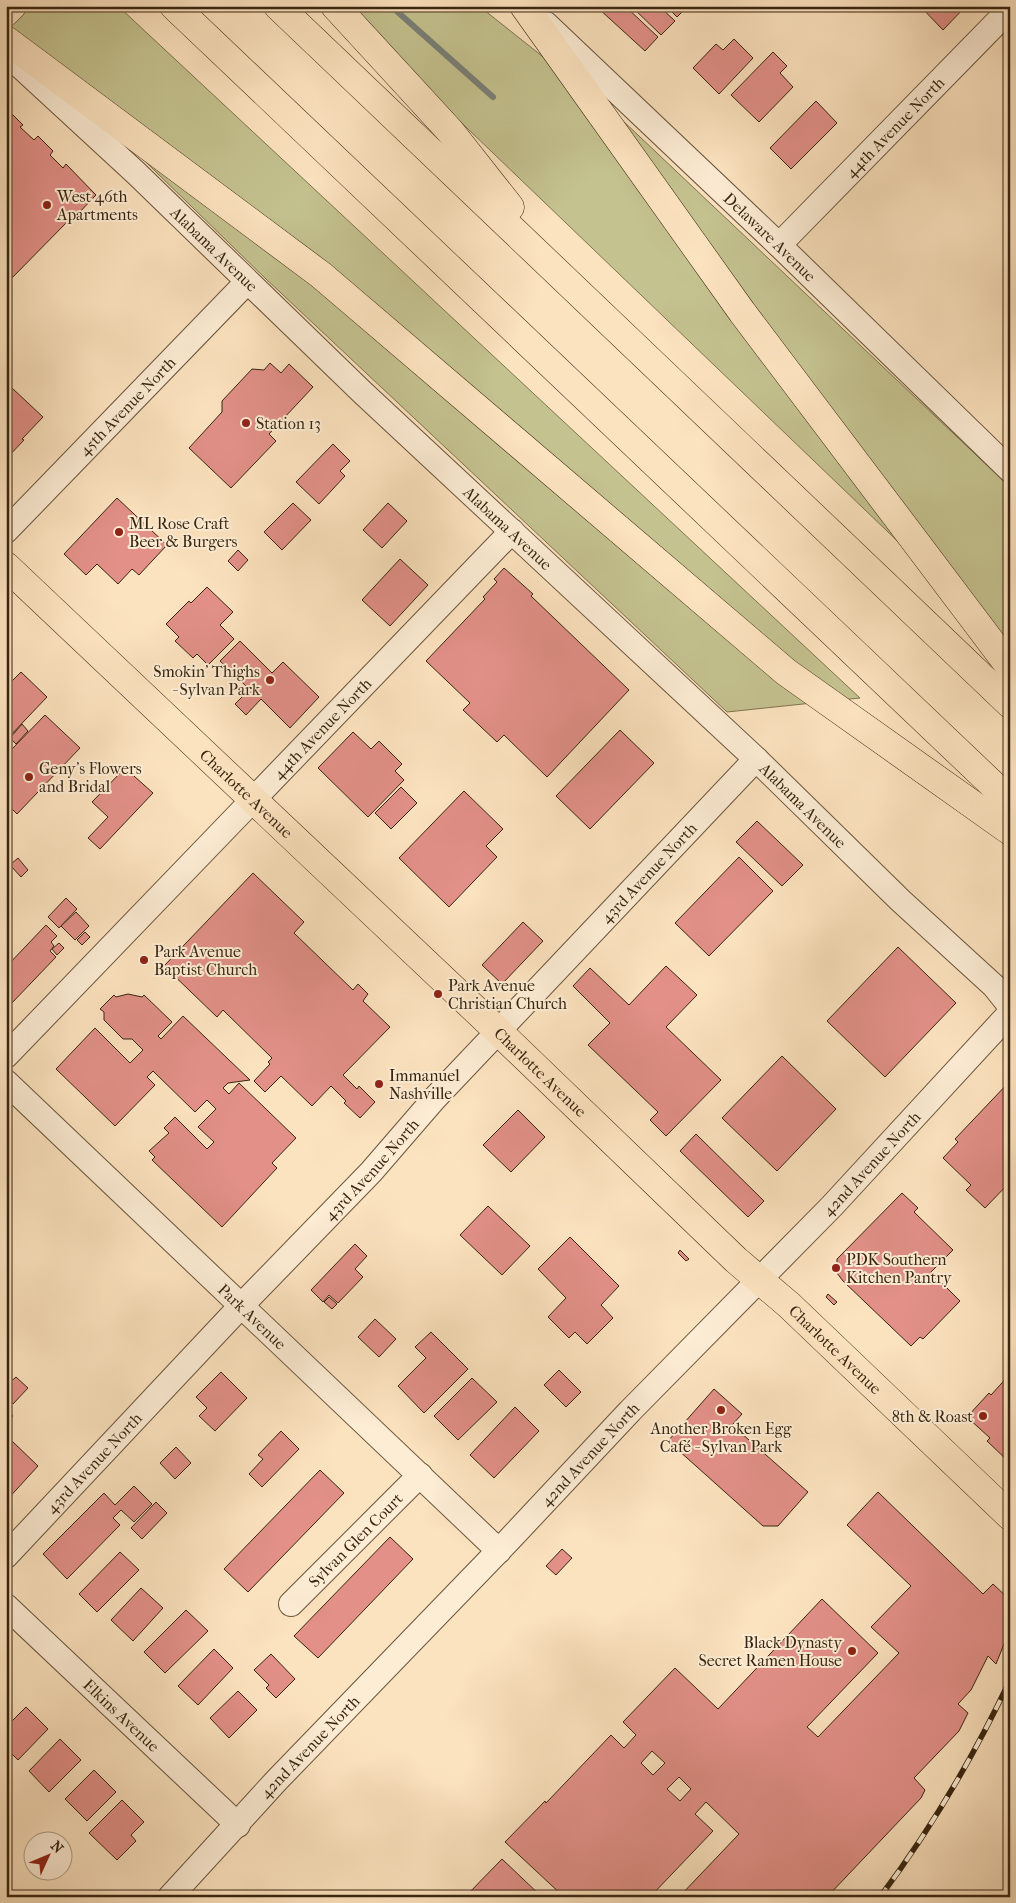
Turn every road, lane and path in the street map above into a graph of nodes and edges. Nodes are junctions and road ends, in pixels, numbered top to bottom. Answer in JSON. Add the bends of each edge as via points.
{"nodes":[{"id":1,"x":12,"y":6,"type":"edge"},
{"id":2,"x":174,"y":6,"type":"edge"},
{"id":3,"x":278,"y":6,"type":"edge"},
{"id":4,"x":335,"y":6,"type":"edge"},
{"id":5,"x":526,"y":6,"type":"edge"},
{"id":6,"x":1010,"y":9,"type":"edge"},
{"id":7,"x":6,"y":12,"type":"edge"},
{"id":8,"x":6,"y":40,"type":"edge"},
{"id":9,"x":6,"y":48,"type":"edge"},
{"id":10,"x":779,"y":245,"type":"junction"},
{"id":11,"x":247,"y":282,"type":"junction"},
{"id":12,"x":569,"y":283,"type":"junction"},
{"id":13,"x":1010,"y":470,"type":"edge"},
{"id":14,"x":6,"y":531,"type":"edge"},
{"id":15,"x":512,"y":531,"type":"junction"},
{"id":16,"x":6,"y":566,"type":"edge"},
{"id":17,"x":1010,"y":667,"type":"edge"},
{"id":18,"x":1010,"y":704,"type":"edge"},
{"id":19,"x":756,"y":759,"type":"junction"},
{"id":20,"x":254,"y":800,"type":"junction"},
{"id":21,"x":1010,"y":801,"type":"edge"},
{"id":22,"x":1010,"y":832,"type":"edge"},
{"id":23,"x":1010,"y":1006,"type":"edge"},
{"id":24,"x":1010,"y":1013,"type":"edge"},
{"id":25,"x":499,"y":1032,"type":"junction"},
{"id":26,"x":6,"y":1056,"type":"edge"},
{"id":27,"x":6,"y":1082,"type":"edge"},
{"id":28,"x":760,"y":1280,"type":"junction"},
{"id":29,"x":241,"y":1306,"type":"junction"},
{"id":30,"x":420,"y":1475,"type":"junction"},
{"id":31,"x":1010,"y":1516,"type":"edge"},
{"id":32,"x":499,"y":1551,"type":"junction"},
{"id":33,"x":6,"y":1556,"type":"edge"},
{"id":34,"x":291,"y":1604,"type":"dead end"},
{"id":35,"x":6,"y":1606,"type":"edge"},
{"id":36,"x":238,"y":1824,"type":"junction"},
{"id":37,"x":170,"y":1897,"type":"edge"}],
"edges":[{"from":1,"to":7,"type":"main road"},
{"from":2,"to":21,"type":"main road"},
{"from":3,"to":12,"type":"main road"},
{"from":4,"to":12,"type":"main road","via":[[450,131]]},
{"from":5,"to":10,"type":"street","name":"Delaware Avenue"},
{"from":5,"to":17,"type":"main road","via":[[742,312]]},
{"from":6,"to":10,"type":"street","name":"44th Avenue North"},
{"from":8,"to":22,"type":"main road","via":[[321,275],[786,672]]},
{"from":9,"to":11,"type":"street","name":"Alabama Avenue","via":[[20,66]]},
{"from":10,"to":13,"type":"street","name":"Delaware Avenue"},
{"from":11,"to":14,"type":"street","name":"45th Avenue North"},
{"from":11,"to":15,"type":"street","name":"Alabama Avenue"},
{"from":12,"to":18,"type":"main road"},
{"from":15,"to":19,"type":"street","name":"Alabama Avenue"},
{"from":15,"to":20,"type":"street","name":"44th Avenue North"},
{"from":16,"to":20,"type":"main road","name":"Charlotte Avenue"},
{"from":19,"to":23,"type":"street","name":"Alabama Avenue","via":[[901,901],[994,986]]},
{"from":19,"to":25,"type":"street","name":"43rd Avenue North"},
{"from":20,"to":25,"type":"main road","name":"Charlotte Avenue"},
{"from":20,"to":26,"type":"street","name":"44th Avenue North"},
{"from":24,"to":28,"type":"street","name":"42nd Avenue North"},
{"from":25,"to":28,"type":"main road","name":"Charlotte Avenue"},
{"from":25,"to":29,"type":"street","name":"43rd Avenue North","via":[[435,1098],[371,1172]]},
{"from":27,"to":29,"type":"street","name":"Park Avenue"},
{"from":28,"to":31,"type":"main road","name":"Charlotte Avenue"},
{"from":28,"to":32,"type":"street","name":"42nd Avenue North","via":[[630,1411]]},
{"from":29,"to":30,"type":"street","name":"Park Avenue"},
{"from":29,"to":33,"type":"street","name":"43rd Avenue North"},
{"from":30,"to":32,"type":"street","name":"Park Avenue"},
{"from":30,"to":34,"type":"street","name":"Sylvan Glen Court"},
{"from":32,"to":36,"type":"street","name":"42nd Avenue North"},
{"from":35,"to":36,"type":"street","name":"Elkins Avenue"},
{"from":36,"to":37,"type":"street","name":"42nd Avenue North"}]}
